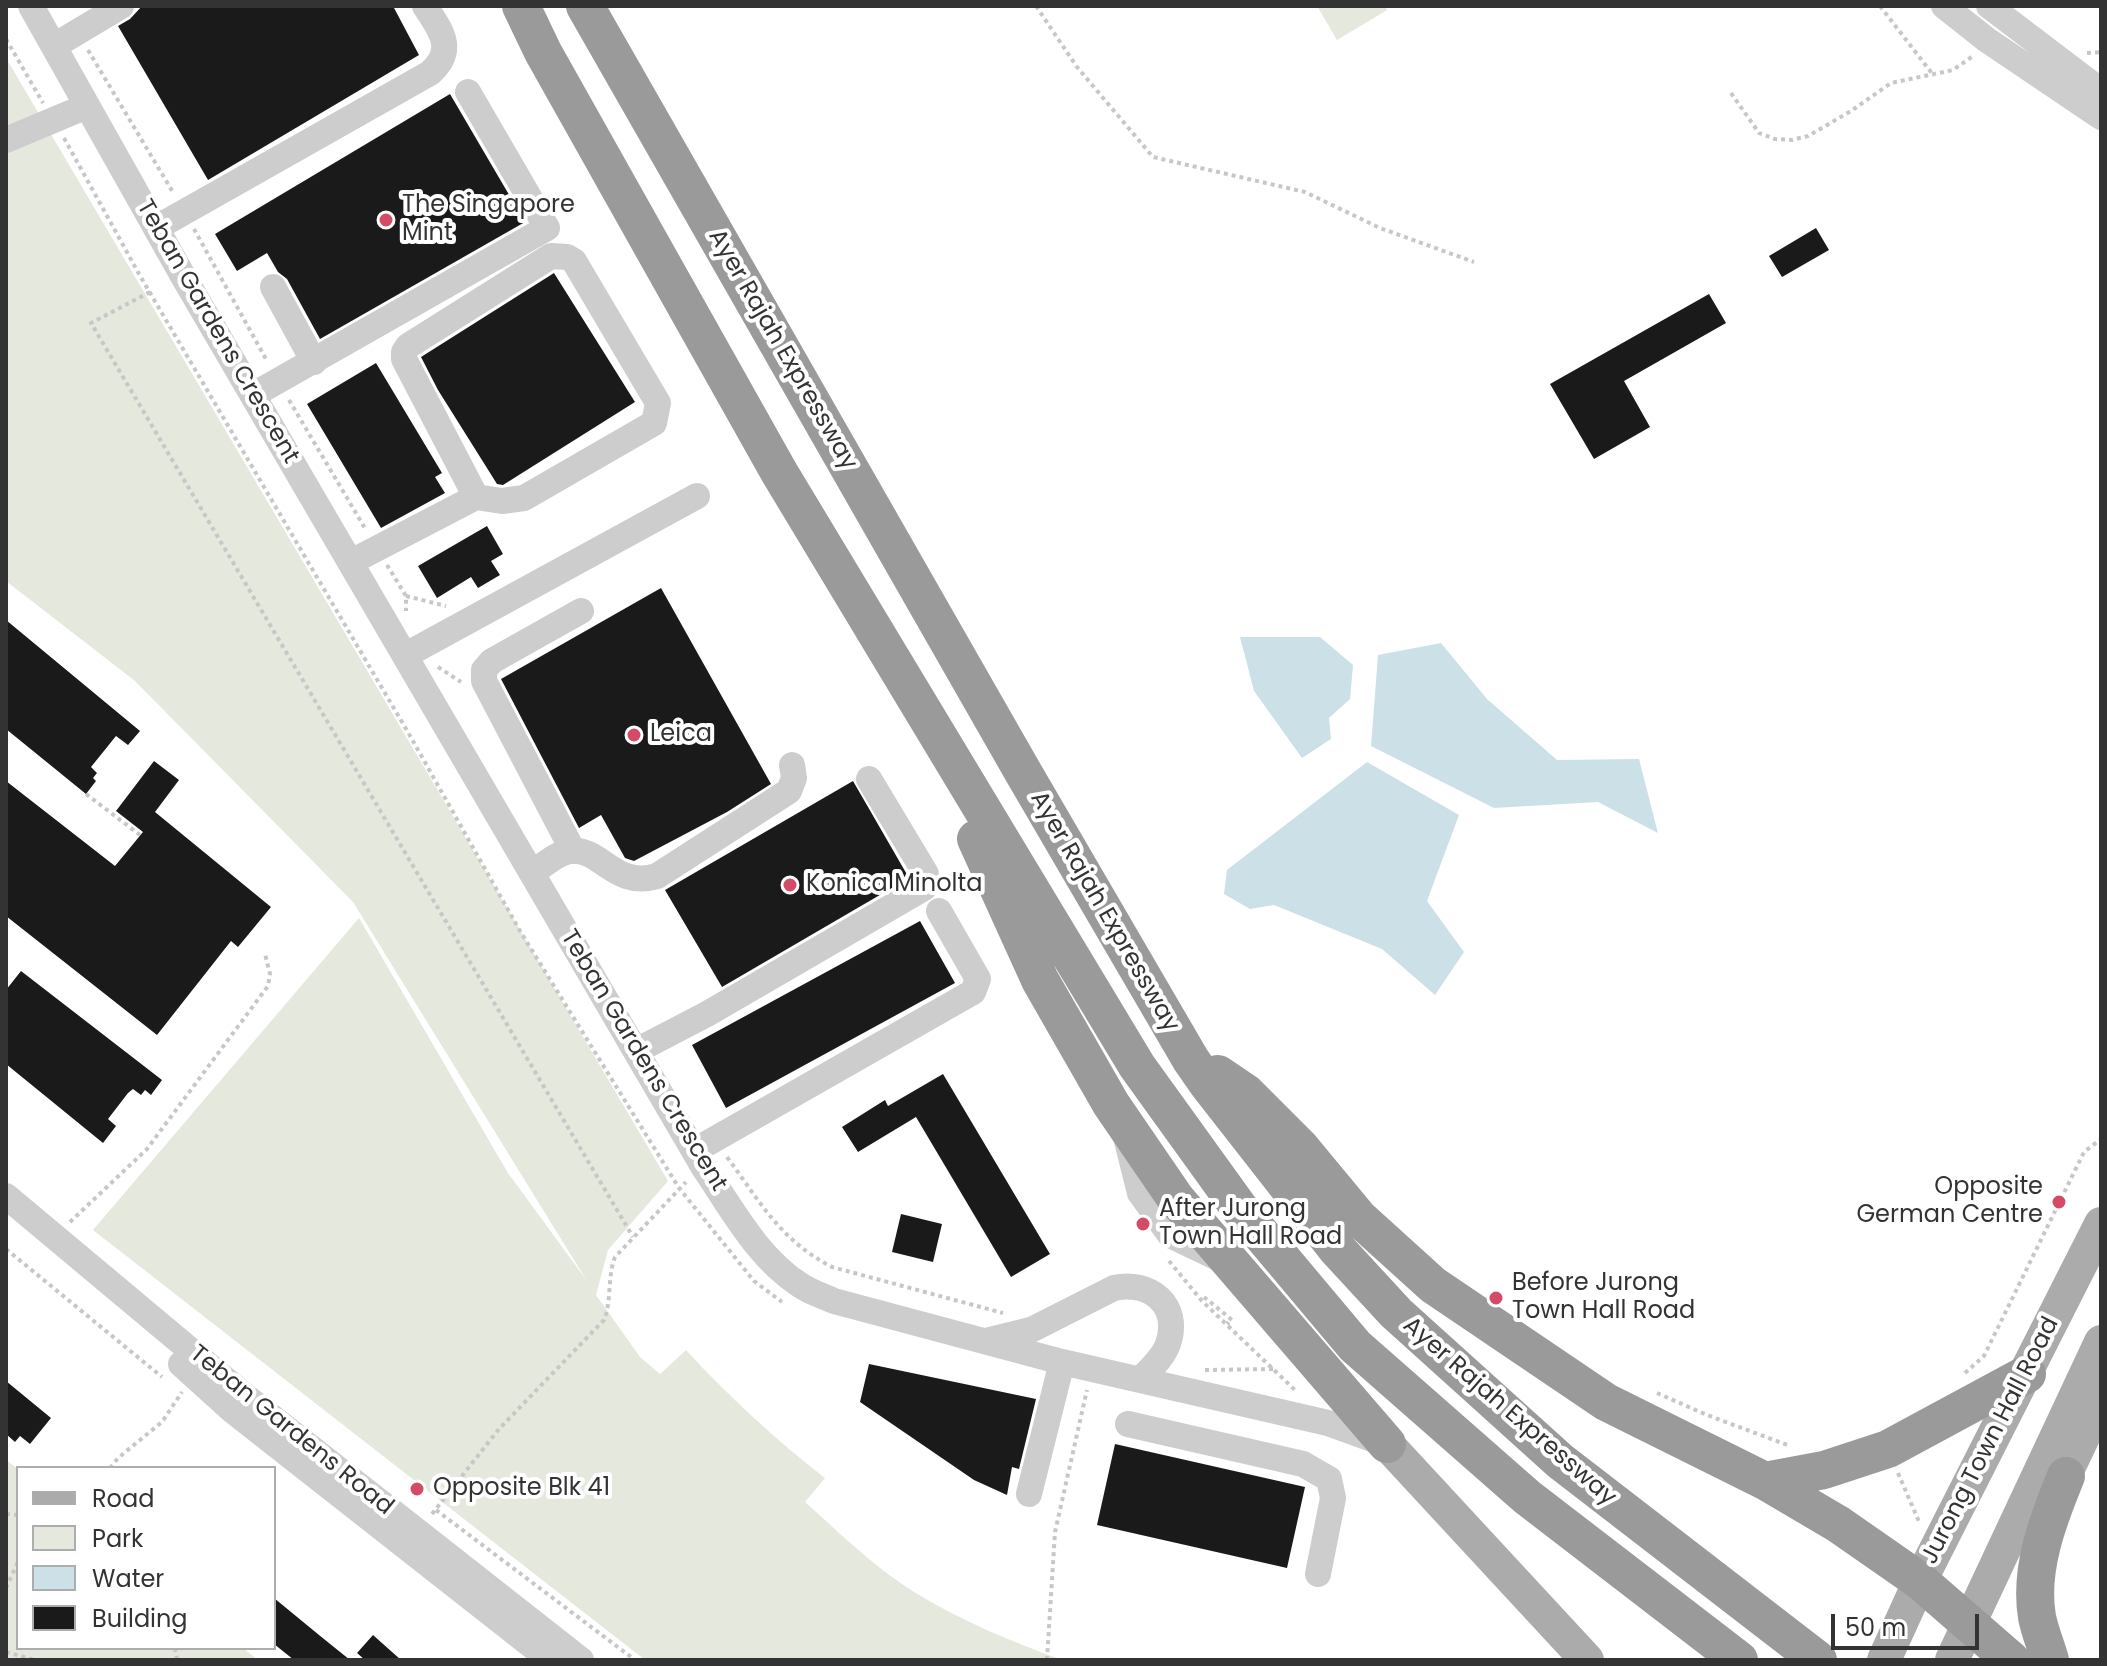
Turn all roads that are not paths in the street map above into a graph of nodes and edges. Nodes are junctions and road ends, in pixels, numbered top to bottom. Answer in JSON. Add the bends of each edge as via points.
{"nodes":[{"id":1,"x":31,"y":6,"type":"edge"},
{"id":2,"x":121,"y":6,"type":"edge"},
{"id":3,"x":425,"y":6,"type":"edge"},
{"id":4,"x":492,"y":6,"type":"edge"},
{"id":5,"x":521,"y":6,"type":"edge"},
{"id":6,"x":585,"y":6,"type":"edge"},
{"id":7,"x":1944,"y":6,"type":"edge"},
{"id":8,"x":1989,"y":6,"type":"edge"},
{"id":9,"x":54,"y":46,"type":"junction"},
{"id":10,"x":543,"y":52,"type":"junction"},
{"id":11,"x":2101,"y":91,"type":"edge"},
{"id":12,"x":468,"y":92,"type":"dead end"},
{"id":13,"x":87,"y":106,"type":"junction"},
{"id":14,"x":2101,"y":117,"type":"edge"},
{"id":15,"x":6,"y":140,"type":"edge"},
{"id":16,"x":156,"y":228,"type":"junction"},
{"id":17,"x":273,"y":287,"type":"dead end"},
{"id":18,"x":314,"y":362,"type":"junction"},
{"id":19,"x":253,"y":395,"type":"junction"},
{"id":20,"x":697,"y":496,"type":"dead end"},
{"id":21,"x":476,"y":497,"type":"junction"},
{"id":22,"x":351,"y":562,"type":"junction"},
{"id":23,"x":581,"y":611,"type":"dead end"},
{"id":24,"x":415,"y":650,"type":"junction"},
{"id":25,"x":900,"y":672,"type":"junction"},
{"id":26,"x":792,"y":765,"type":"dead end"},
{"id":27,"x":869,"y":779,"type":"dead end"},
{"id":28,"x":573,"y":851,"type":"junction"},
{"id":29,"x":532,"y":873,"type":"junction"},
{"id":30,"x":939,"y":911,"type":"dead end"},
{"id":31,"x":636,"y":1051,"type":"junction"},
{"id":32,"x":1191,"y":1060,"type":"junction"},
{"id":33,"x":704,"y":1153,"type":"junction"},
{"id":34,"x":6,"y":1196,"type":"edge"},
{"id":35,"x":6,"y":1219,"type":"edge"},
{"id":36,"x":2101,"y":1224,"type":"edge"},
{"id":37,"x":986,"y":1341,"type":"junction"},
{"id":38,"x":2101,"y":1342,"type":"edge"},
{"id":39,"x":1062,"y":1362,"type":"junction"},
{"id":40,"x":2027,"y":1374,"type":"junction"},
{"id":41,"x":1140,"y":1380,"type":"junction"},
{"id":42,"x":1195,"y":1381,"type":"junction"},
{"id":43,"x":2101,"y":1399,"type":"edge"},
{"id":44,"x":239,"y":1404,"type":"junction"},
{"id":45,"x":1128,"y":1424,"type":"dead end"},
{"id":46,"x":1185,"y":1437,"type":"junction"},
{"id":47,"x":1387,"y":1444,"type":"junction"},
{"id":48,"x":2066,"y":1476,"type":"junction"},
{"id":49,"x":1765,"y":1481,"type":"junction"},
{"id":50,"x":1029,"y":1494,"type":"dead end"},
{"id":51,"x":1318,"y":1574,"type":"dead end"},
{"id":52,"x":1920,"y":1581,"type":"junction"},
{"id":53,"x":1970,"y":1625,"type":"junction"},
{"id":54,"x":550,"y":1660,"type":"edge"},
{"id":55,"x":581,"y":1660,"type":"edge"},
{"id":56,"x":1587,"y":1660,"type":"edge"},
{"id":57,"x":1739,"y":1660,"type":"edge"},
{"id":58,"x":1818,"y":1660,"type":"edge"},
{"id":59,"x":1884,"y":1660,"type":"edge"},
{"id":60,"x":1952,"y":1660,"type":"edge"},
{"id":61,"x":2011,"y":1660,"type":"edge"},
{"id":62,"x":2050,"y":1660,"type":"edge"}],
"edges":[{"from":1,"to":9,"type":"street","name":"Teban Gardens Crescent"},
{"from":2,"to":9,"type":"street"},
{"from":3,"to":16,"type":"street","via":[[445,45],[439,65],[430,73]]},
{"from":4,"to":10,"type":"highway","via":[[520,42]]},
{"from":5,"to":10,"type":"highway","name":"Ayer Rajah Expressway"},
{"from":6,"to":32,"type":"highway","name":"Ayer Rajah Expressway"},
{"from":7,"to":14,"type":"street"},
{"from":8,"to":11,"type":"street"},
{"from":9,"to":13,"type":"street","name":"Teban Gardens Crescent"},
{"from":10,"to":25,"type":"highway","name":"Ayer Rajah Expressway","via":[[779,472]]},
{"from":12,"to":18,"type":"street","via":[[547,228]]},
{"from":13,"to":15,"type":"street"},
{"from":13,"to":16,"type":"street","name":"Teban Gardens Crescent"},
{"from":16,"to":19,"type":"street","name":"Teban Gardens Crescent"},
{"from":17,"to":18,"type":"street"},
{"from":18,"to":19,"type":"street"},
{"from":19,"to":22,"type":"street","name":"Teban Gardens Crescent"},
{"from":20,"to":24,"type":"street"},
{"from":21,"to":21,"type":"street","via":[[524,498],[654,423],[657,416],[658,403],[567,257],[551,256],[404,352]]},
{"from":21,"to":22,"type":"street"},
{"from":22,"to":24,"type":"street","name":"Teban Gardens Crescent"},
{"from":23,"to":28,"type":"street","via":[[484,670],[484,681]]},
{"from":24,"to":29,"type":"street","name":"Teban Gardens Crescent"},
{"from":25,"to":47,"type":"highway","via":[[1040,980],[1120,1117],[1176,1199]]},
{"from":25,"to":57,"type":"highway","name":"Ayer Rajah Expressway","via":[[1137,1066],[1302,1285],[1355,1346],[1527,1497]]},
{"from":26,"to":28,"type":"street","via":[[789,791],[657,876],[630,879]]},
{"from":27,"to":31,"type":"street","via":[[926,874],[924,888]]},
{"from":28,"to":29,"type":"street"},
{"from":29,"to":31,"type":"street","name":"Teban Gardens Crescent"},
{"from":30,"to":33,"type":"street","via":[[978,979],[973,992]]},
{"from":31,"to":33,"type":"street","name":"Teban Gardens Crescent"},
{"from":32,"to":49,"type":"highway","via":[[1246,1093],[1359,1218],[1433,1285],[1606,1402]]},
{"from":32,"to":58,"type":"highway","name":"Ayer Rajah Expressway","via":[[1336,1248],[1396,1313],[1560,1461]]},
{"from":33,"to":37,"type":"street","name":"Teban Gardens Crescent","via":[[751,1239],[800,1286],[834,1301]]},
{"from":34,"to":44,"type":"street","name":"Teban Gardens Road"},
{"from":35,"to":44,"type":"street","name":"Teban Gardens Road"},
{"from":36,"to":40,"type":"main road","name":"Jurong Town Hall Road"},
{"from":37,"to":39,"type":"street","name":"Teban Gardens Crescent"},
{"from":37,"to":41,"type":"street","name":"Teban Gardens Crescent","via":[[1031,1330],[1114,1288],[1139,1287],[1162,1301],[1170,1328],[1168,1344]]},
{"from":38,"to":53,"type":"main road"},
{"from":39,"to":41,"type":"street","name":"Teban Gardens Crescent"},
{"from":39,"to":50,"type":"street"},
{"from":40,"to":49,"type":"highway","via":[[1888,1449],[1824,1470]]},
{"from":40,"to":52,"type":"main road","name":"Jurong Town Hall Road"},
{"from":41,"to":42,"type":"street"},
{"from":42,"to":46,"type":"street"},
{"from":42,"to":47,"type":"street"},
{"from":43,"to":48,"type":"main road"},
{"from":44,"to":54,"type":"street","name":"Teban Gardens Road"},
{"from":44,"to":55,"type":"street","name":"Teban Gardens Road","via":[[418,1532]]},
{"from":45,"to":46,"type":"street"},
{"from":46,"to":51,"type":"street","via":[[1303,1464],[1329,1479],[1333,1498]]},
{"from":47,"to":56,"type":"main road"},
{"from":48,"to":53,"type":"main road","via":[[1998,1607]]},
{"from":48,"to":62,"type":"highway","via":[[2044,1535],[2037,1573],[2037,1617]]},
{"from":49,"to":52,"type":"highway"},
{"from":52,"to":53,"type":"highway"},
{"from":52,"to":59,"type":"main road","name":"Jurong Town Hall Road"},
{"from":53,"to":60,"type":"main road"},
{"from":53,"to":61,"type":"highway"}]}
